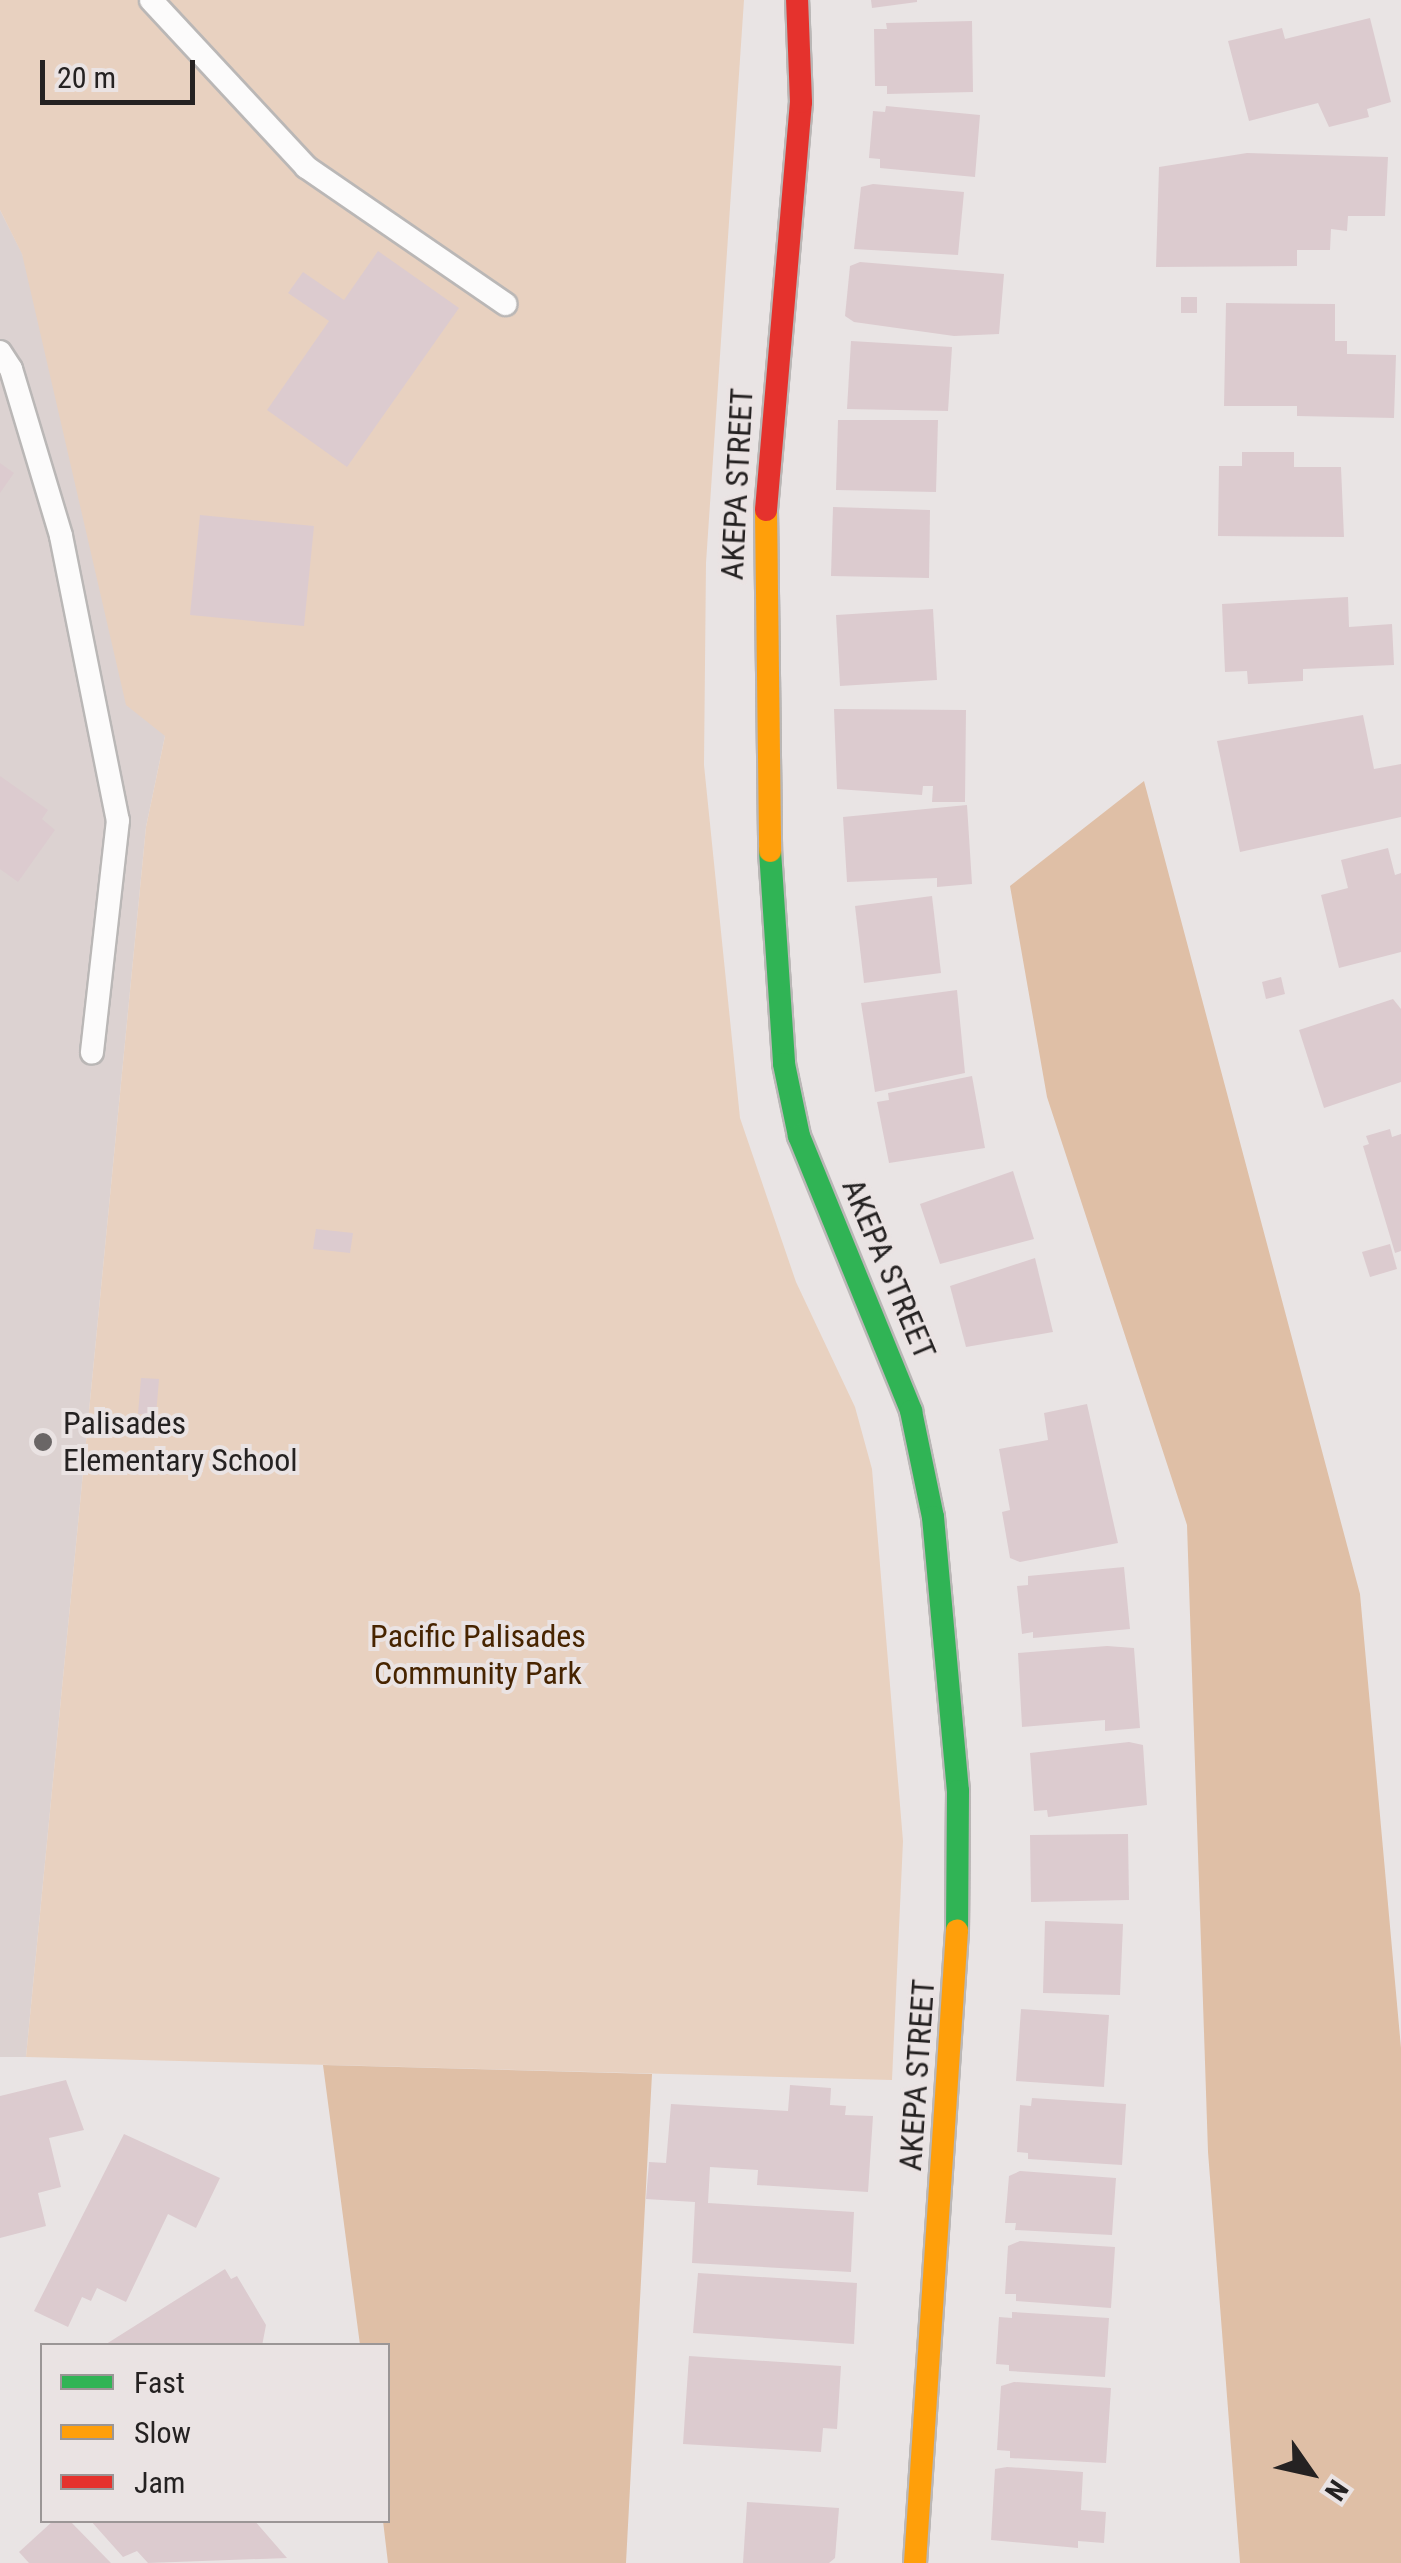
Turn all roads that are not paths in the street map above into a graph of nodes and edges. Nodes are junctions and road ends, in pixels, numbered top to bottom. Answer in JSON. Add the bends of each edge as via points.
{"nodes":[{"id":1,"x":152,"y":0,"type":"edge"},
{"id":2,"x":797,"y":0,"type":"edge"},
{"id":3,"x":505,"y":304,"type":"dead end"},
{"id":4,"x":0,"y":352,"type":"edge"},
{"id":5,"x":92,"y":1053,"type":"dead end"},
{"id":6,"x":915,"y":2563,"type":"edge"}],
"edges":[{"from":1,"to":3,"type":"lane","via":[[306,167]]},
{"from":2,"to":6,"type":"street","name":"AKEPA STREET","via":[[801,102],[764,534],[769,843],[784,1064],[799,1136],[911,1411],[932,1517],[958,1790],[956,1974]]},
{"from":4,"to":5,"type":"lane","via":[[11,369],[61,536],[118,820]]}]}
